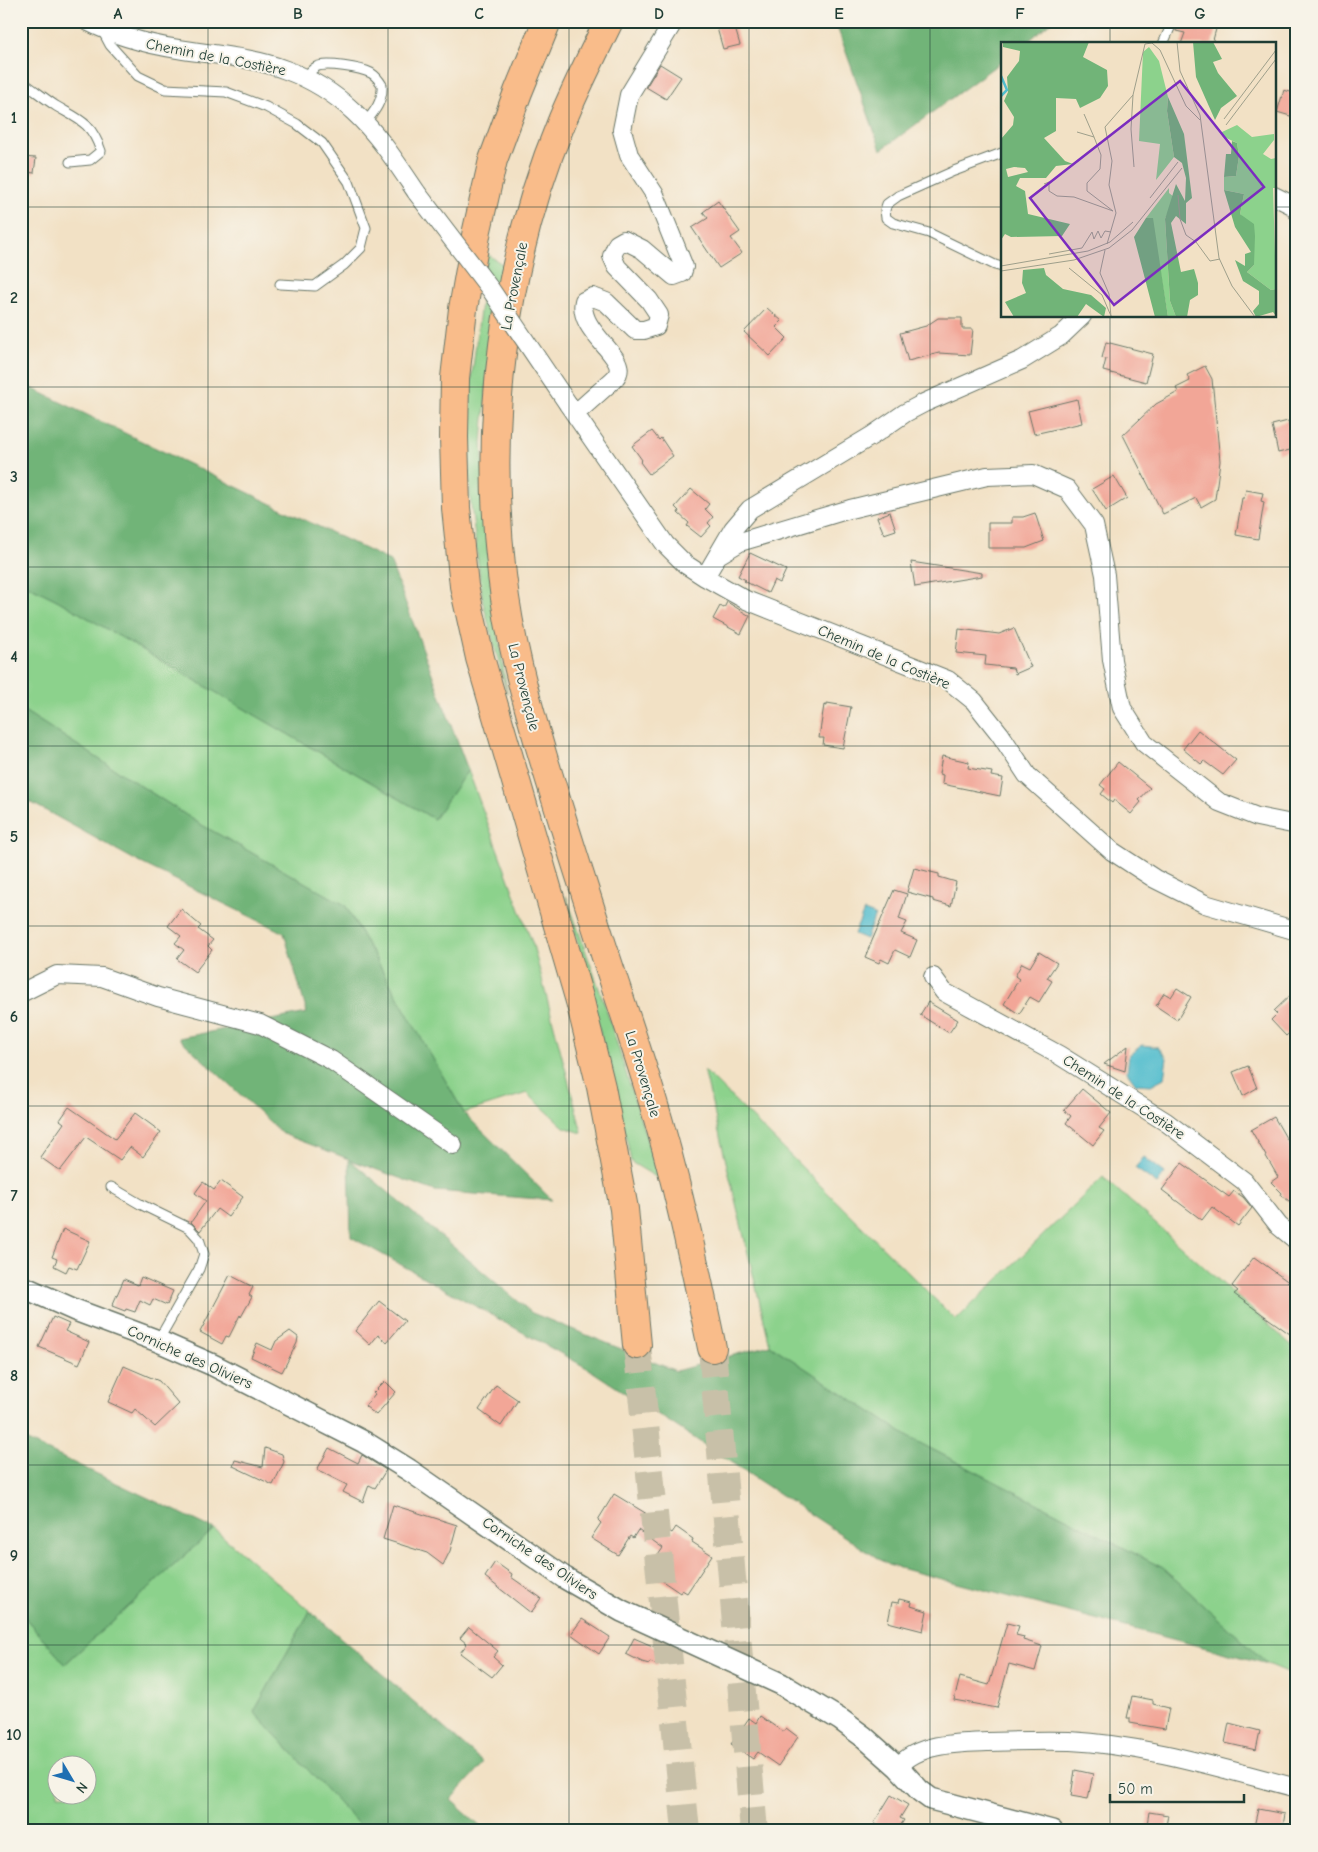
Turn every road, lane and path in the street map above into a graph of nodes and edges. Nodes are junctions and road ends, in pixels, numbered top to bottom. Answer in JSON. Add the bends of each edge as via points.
{"nodes":[{"id":1,"x":547,"y":21,"type":"edge"},
{"id":2,"x":610,"y":21,"type":"edge"},
{"id":3,"x":674,"y":21,"type":"edge"},
{"id":4,"x":1173,"y":21,"type":"edge"},
{"id":5,"x":94,"y":24,"type":"edge"},
{"id":6,"x":1164,"y":42,"type":"edge"},
{"id":7,"x":305,"y":78,"type":"junction"},
{"id":8,"x":21,"y":81,"type":"edge"},
{"id":9,"x":366,"y":123,"type":"junction"},
{"id":10,"x":1001,"y":153,"type":"edge"},
{"id":11,"x":70,"y":162,"type":"dead end"},
{"id":12,"x":1276,"y":197,"type":"edge"},
{"id":13,"x":1297,"y":211,"type":"edge"},
{"id":14,"x":1001,"y":267,"type":"edge"},
{"id":15,"x":280,"y":284,"type":"dead end"},
{"id":16,"x":1080,"y":318,"type":"edge"},
{"id":17,"x":571,"y":409,"type":"junction"},
{"id":18,"x":720,"y":554,"type":"junction"},
{"id":19,"x":705,"y":578,"type":"junction"},
{"id":20,"x":1297,"y":825,"type":"edge"},
{"id":21,"x":1297,"y":931,"type":"edge"},
{"id":22,"x":933,"y":977,"type":"dead end"},
{"id":23,"x":21,"y":993,"type":"edge"},
{"id":24,"x":453,"y":1145,"type":"dead end"},
{"id":25,"x":111,"y":1187,"type":"dead end"},
{"id":26,"x":1297,"y":1241,"type":"edge"},
{"id":27,"x":21,"y":1286,"type":"edge"},
{"id":28,"x":158,"y":1341,"type":"junction"},
{"id":29,"x":637,"y":1345,"type":"tunnel mouth"},
{"id":30,"x":712,"y":1348,"type":"tunnel mouth"},
{"id":31,"x":898,"y":1767,"type":"junction"},
{"id":32,"x":1297,"y":1788,"type":"edge"},
{"id":33,"x":1052,"y":1831,"type":"edge"}],
"edges":[{"from":1,"to":29,"type":"highway","via":[[493,160],[477,230],[455,378],[456,508],[464,586],[480,658],[602,1087],[624,1208]]},
{"from":2,"to":30,"type":"highway","name":"La Provençale","via":[[562,122],[538,189],[517,266],[502,352],[496,436],[496,495],[502,576],[526,698],[651,1094],[692,1252]]},
{"from":3,"to":17,"type":"street","via":[[628,96],[622,130],[628,155],[655,195],[684,267],[682,273],[674,276],[642,248],[624,240],[617,244],[612,256],[617,267],[649,300],[659,316],[656,326],[635,330],[606,302],[593,297],[584,302],[585,321],[618,364],[618,373],[613,380]]},
{"from":4,"to":6,"type":"lane"},
{"from":5,"to":7,"type":"street","name":"Chemin de la Costière","via":[[138,41],[273,66]]},
{"from":5,"to":15,"type":"lane","via":[[138,76],[165,89],[226,92],[266,107],[322,143],[349,182],[366,228],[361,248],[315,286]]},
{"from":7,"to":9,"type":"street","name":"Chemin de la Costière","via":[[337,98]]},
{"from":7,"to":9,"type":"lane","via":[[313,69],[323,65],[374,75],[382,85],[381,99]]},
{"from":8,"to":11,"type":"lane","via":[[81,119],[96,135],[101,151],[90,160]]},
{"from":9,"to":17,"type":"street","name":"Chemin de la Costière","bridge":true,"via":[[491,290]]},
{"from":10,"to":14,"type":"lane","via":[[898,196],[887,204],[885,210],[886,218],[893,223],[929,234]]},
{"from":12,"to":13,"type":"street"},
{"from":16,"to":18,"type":"street","via":[[1061,336],[1022,360],[905,413],[750,509],[733,529]]},
{"from":17,"to":19,"type":"street","name":"Chemin de la Costière","via":[[665,544]]},
{"from":18,"to":19,"type":"street"},
{"from":18,"to":20,"type":"street","via":[[740,542],[840,512],[987,476],[1033,474],[1067,490],[1094,525],[1105,575],[1112,660],[1122,708],[1144,743],[1219,802],[1257,817]]},
{"from":19,"to":21,"type":"street","name":"Chemin de la Costière","via":[[746,600],[948,680],[974,701],[1027,775],[1112,851],[1155,879],[1206,904]]},
{"from":22,"to":26,"type":"street","name":"Chemin de la Costière","via":[[944,992],[1059,1055],[1166,1122],[1244,1181],[1279,1226]]},
{"from":23,"to":24,"type":"street","via":[[57,975],[102,977],[158,997],[260,1024],[331,1060]]},
{"from":25,"to":28,"type":"lane","via":[[190,1228],[199,1239],[204,1254],[199,1269]]},
{"from":27,"to":28,"type":"street","name":"Corniche des Oliviers"},
{"from":28,"to":31,"type":"street","name":"Corniche des Oliviers","via":[[213,1365],[364,1442],[410,1470],[565,1578],[622,1610],[806,1698],[864,1737]]},
{"from":31,"to":32,"type":"street","via":[[924,1750],[956,1743],[1070,1741],[1146,1751]]},
{"from":31,"to":33,"type":"street","name":"Corniche des Oliviers","via":[[931,1799]]}]}
